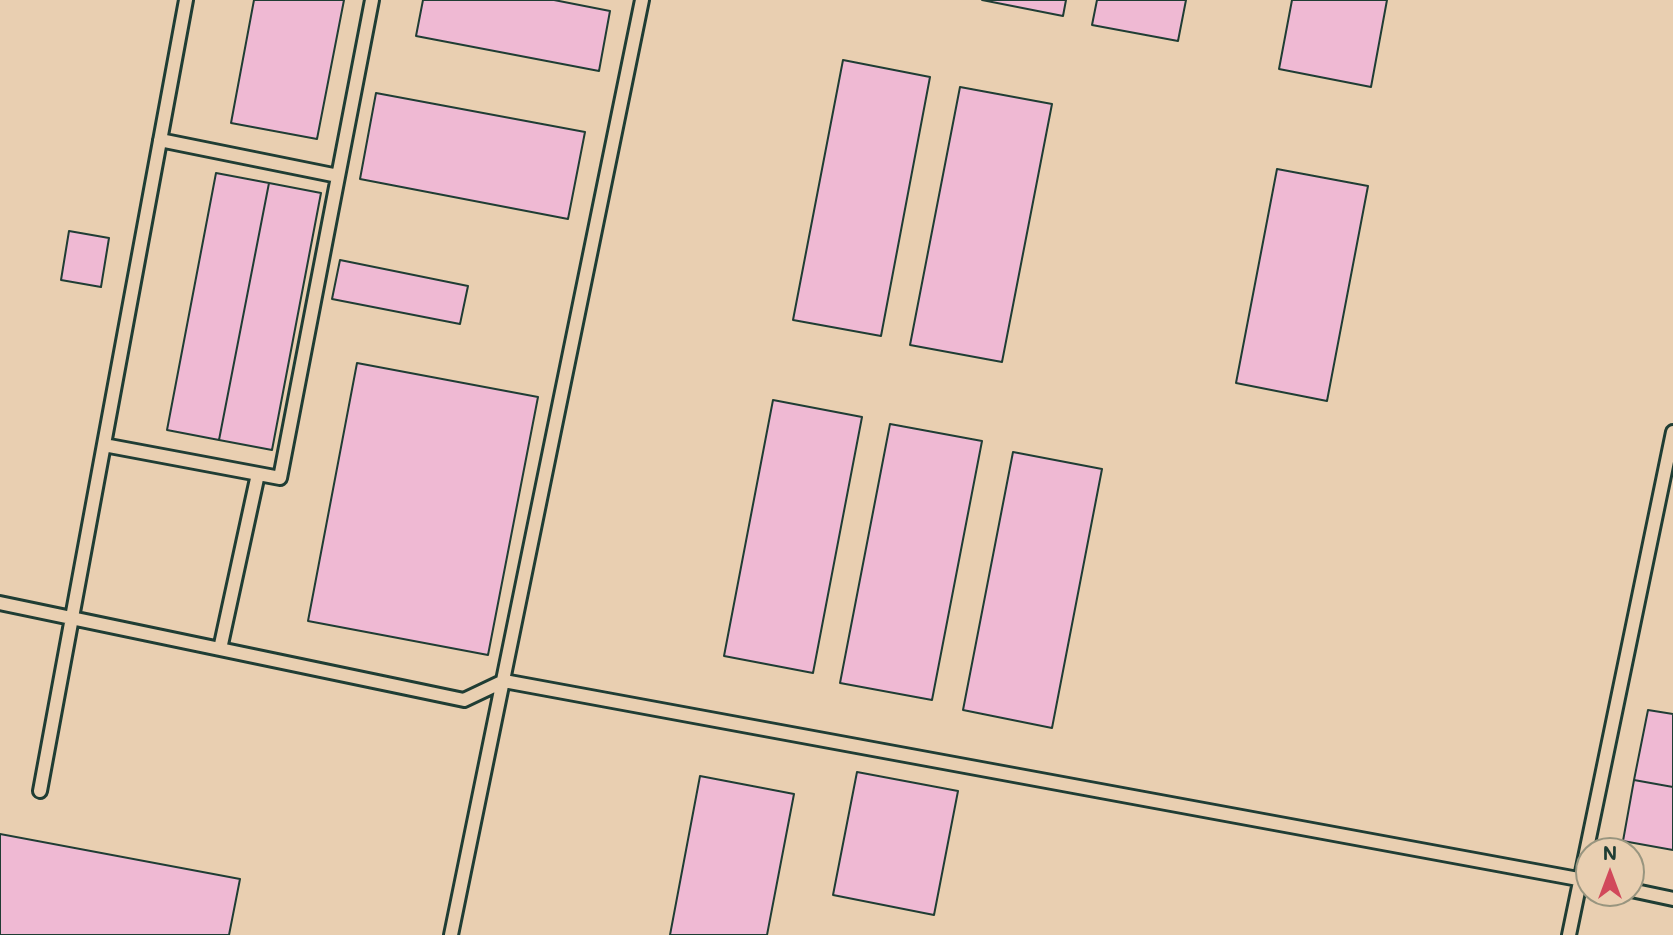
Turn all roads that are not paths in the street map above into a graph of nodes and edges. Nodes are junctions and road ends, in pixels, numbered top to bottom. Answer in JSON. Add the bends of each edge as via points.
{"nodes":[{"id":1,"x":186,"y":0,"type":"edge"},
{"id":2,"x":372,"y":0,"type":"edge"},
{"id":3,"x":642,"y":0,"type":"edge"},
{"id":4,"x":160,"y":140,"type":"junction"},
{"id":5,"x":338,"y":176,"type":"junction"},
{"id":6,"x":1673,"y":432,"type":"edge"},
{"id":7,"x":104,"y":445,"type":"junction"},
{"id":8,"x":258,"y":474,"type":"junction"},
{"id":9,"x":0,"y":603,"type":"edge"},
{"id":10,"x":72,"y":618,"type":"junction"},
{"id":11,"x":220,"y":649,"type":"junction"},
{"id":12,"x":503,"y":681,"type":"junction"},
{"id":13,"x":40,"y":791,"type":"dead end"},
{"id":14,"x":1593,"y":837,"type":"edge"},
{"id":15,"x":1575,"y":878,"type":"edge"},
{"id":16,"x":1645,"y":893,"type":"edge"},
{"id":17,"x":1673,"y":899,"type":"edge"},
{"id":18,"x":1577,"y":907,"type":"edge"},
{"id":19,"x":451,"y":935,"type":"edge"},
{"id":20,"x":1569,"y":935,"type":"edge"}],
"edges":[{"from":1,"to":4,"type":"lane"},
{"from":2,"to":5,"type":"lane"},
{"from":3,"to":12,"type":"lane"},
{"from":4,"to":5,"type":"lane"},
{"from":4,"to":7,"type":"lane"},
{"from":5,"to":8,"type":"lane","via":[[280,478]]},
{"from":6,"to":14,"type":"lane"},
{"from":7,"to":8,"type":"lane"},
{"from":7,"to":10,"type":"lane"},
{"from":8,"to":11,"type":"lane"},
{"from":9,"to":10,"type":"lane"},
{"from":10,"to":11,"type":"lane"},
{"from":10,"to":13,"type":"lane"},
{"from":11,"to":12,"type":"lane","via":[[464,700]]},
{"from":12,"to":15,"type":"lane"},
{"from":12,"to":19,"type":"lane"},
{"from":16,"to":17,"type":"lane"},
{"from":18,"to":20,"type":"lane"}]}
